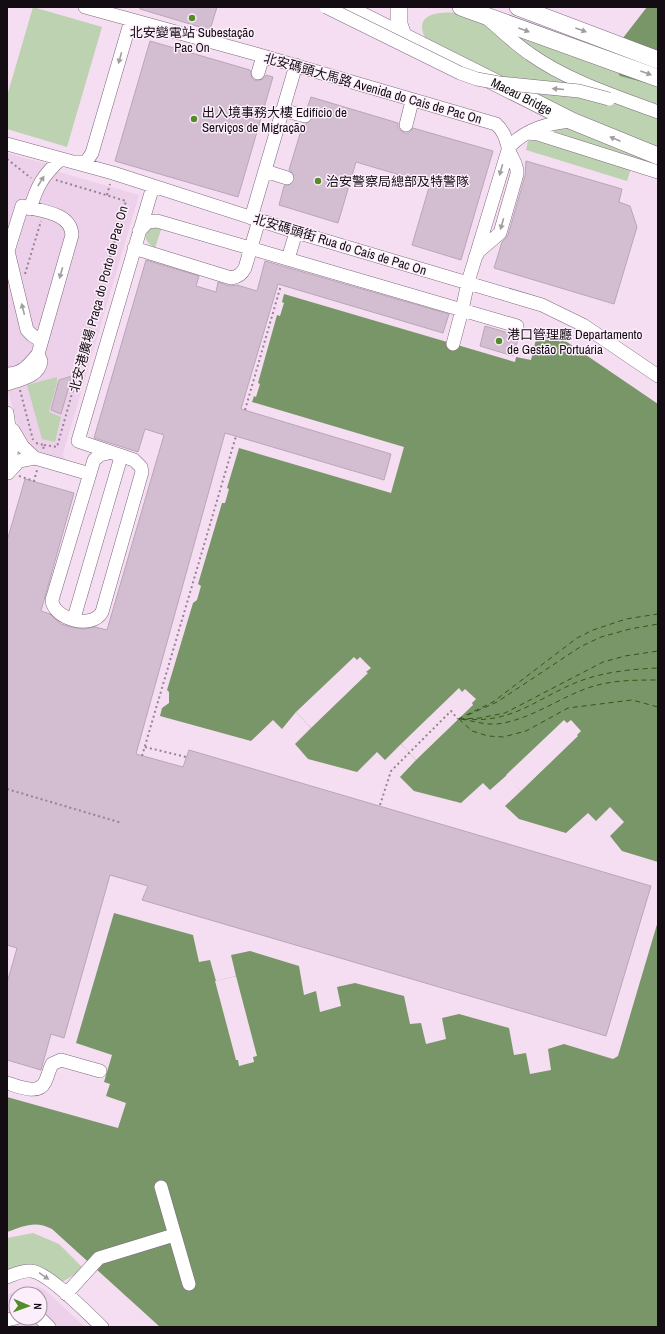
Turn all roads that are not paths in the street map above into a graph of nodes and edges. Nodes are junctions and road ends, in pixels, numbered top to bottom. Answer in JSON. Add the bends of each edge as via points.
{"nodes":[{"id":1,"x":85,"y":7,"type":"edge"},
{"id":2,"x":326,"y":7,"type":"edge"},
{"id":3,"x":345,"y":7,"type":"edge"},
{"id":4,"x":381,"y":7,"type":"edge"},
{"id":5,"x":399,"y":7,"type":"edge"},
{"id":6,"x":461,"y":7,"type":"edge"},
{"id":7,"x":473,"y":7,"type":"edge"},
{"id":8,"x":518,"y":7,"type":"edge"},
{"id":9,"x":364,"y":16,"type":"junction"},
{"id":10,"x":131,"y":20,"type":"junction"},
{"id":11,"x":403,"y":36,"type":"junction"},
{"id":12,"x":658,"y":60,"type":"edge"},
{"id":13,"x":296,"y":65,"type":"junction"},
{"id":14,"x":658,"y":78,"type":"edge"},
{"id":15,"x":412,"y":101,"type":"junction"},
{"id":16,"x":282,"y":110,"type":"junction"},
{"id":17,"x":658,"y":112,"type":"edge"},
{"id":18,"x":305,"y":116,"type":"tunnel mouth"},
{"id":19,"x":658,"y":118,"type":"edge"},
{"id":20,"x":572,"y":121,"type":"junction"},
{"id":21,"x":406,"y":125,"type":"dead end"},
{"id":22,"x":527,"y":133,"type":"junction"},
{"id":23,"x":7,"y":144,"type":"edge"},
{"id":24,"x":509,"y":147,"type":"junction"},
{"id":25,"x":658,"y":156,"type":"edge"},
{"id":26,"x":61,"y":159,"type":"junction"},
{"id":27,"x":74,"y":162,"type":"junction"},
{"id":28,"x":265,"y":171,"type":"junction"},
{"id":29,"x":658,"y":172,"type":"edge"},
{"id":30,"x":287,"y":178,"type":"tunnel mouth"},
{"id":31,"x":153,"y":186,"type":"junction"},
{"id":32,"x":30,"y":209,"type":"junction"},
{"id":33,"x":255,"y":219,"type":"junction"},
{"id":34,"x":139,"y":231,"type":"junction"},
{"id":35,"x":296,"y":232,"type":"junction"},
{"id":36,"x":134,"y":248,"type":"junction"},
{"id":37,"x":250,"y":248,"type":"junction"},
{"id":38,"x":288,"y":259,"type":"junction"},
{"id":39,"x":468,"y":282,"type":"junction"},
{"id":40,"x":462,"y":310,"type":"junction"},
{"id":41,"x":517,"y":326,"type":"dead end"},
{"id":42,"x":453,"y":344,"type":"dead end"},
{"id":43,"x":39,"y":348,"type":"junction"},
{"id":44,"x":7,"y":374,"type":"edge"},
{"id":45,"x":658,"y":376,"type":"edge"},
{"id":46,"x":7,"y":384,"type":"edge"},
{"id":47,"x":8,"y":418,"type":"edge"},
{"id":48,"x":115,"y":455,"type":"junction"},
{"id":49,"x":35,"y":458,"type":"junction"},
{"id":50,"x":7,"y":474,"type":"edge"},
{"id":51,"x":90,"y":474,"type":"junction"},
{"id":52,"x":74,"y":618,"type":"junction"},
{"id":53,"x":100,"y":1071,"type":"dead end"},
{"id":54,"x":7,"y":1083,"type":"edge"},
{"id":55,"x":161,"y":1187,"type":"dead end"},
{"id":56,"x":174,"y":1235,"type":"junction"},
{"id":57,"x":7,"y":1277,"type":"edge"},
{"id":58,"x":189,"y":1284,"type":"dead end"},
{"id":59,"x":66,"y":1294,"type":"junction"},
{"id":60,"x":102,"y":1327,"type":"edge"}],
"edges":[{"from":1,"to":10,"type":"street","name":"北安碼頭大馬路 Avenida do Cais de Pac On"},
{"from":19,"to":2,"type":"street","one_way":true,"bridge":true,"via":[[579,91],[477,79]]},
{"from":3,"to":9,"type":"main road","name":"Macau Bridge"},
{"from":4,"to":9,"type":"main road","via":[[376,12]]},
{"from":5,"to":11,"type":"main road","via":[[399,24]]},
{"from":6,"to":14,"type":"main road","one_way":true},
{"from":7,"to":17,"type":"street","via":[[537,59],[581,82]]},
{"from":8,"to":12,"type":"main road","one_way":true},
{"from":9,"to":11,"type":"main road","name":"Macau Bridge"},
{"from":10,"to":13,"type":"street","name":"北安碼頭大馬路 Avenida do Cais de Pac On","via":[[260,62]]},
{"from":10,"to":27,"type":"street","one_way":true,"via":[[92,153],[86,162]]},
{"from":11,"to":20,"type":"main road","name":"Macau Bridge"},
{"from":13,"to":15,"type":"street","name":"北安碼頭大馬路 Avenida do Cais de Pac On"},
{"from":13,"to":16,"type":"street"},
{"from":15,"to":21,"type":"street"},
{"from":15,"to":24,"type":"street","name":"北安碼頭大馬路 Avenida do Cais de Pac On","via":[[496,124],[504,134]]},
{"from":16,"to":18,"type":"street"},
{"from":16,"to":28,"type":"street"},
{"from":20,"to":22,"type":"street","via":[[545,125]]},
{"from":25,"to":20,"type":"main road","name":"Macau Bridge","one_way":true},
{"from":22,"to":24,"type":"street"},
{"from":22,"to":29,"type":"street","via":[[538,134]]},
{"from":23,"to":26,"type":"street","name":"北安碼頭街 Rua do Cais de Pac On"},
{"from":24,"to":39,"type":"street","one_way":true},
{"from":26,"to":27,"type":"street","name":"北安碼頭街 Rua do Cais de Pac On"},
{"from":32,"to":26,"type":"street","one_way":true,"via":[[39,184]]},
{"from":27,"to":31,"type":"street","name":"北安碼頭街 Rua do Cais de Pac On"},
{"from":28,"to":30,"type":"street"},
{"from":28,"to":33,"type":"street"},
{"from":31,"to":33,"type":"street","name":"北安碼頭街 Rua do Cais de Pac On"},
{"from":31,"to":34,"type":"street"},
{"from":43,"to":32,"type":"street","one_way":true,"via":[[27,330],[8,251],[22,206]]},
{"from":32,"to":43,"type":"street","one_way":true,"via":[[66,220],[72,230]]},
{"from":33,"to":35,"type":"street","name":"北安碼頭街 Rua do Cais de Pac On"},
{"from":33,"to":37,"type":"street"},
{"from":34,"to":36,"type":"street"},
{"from":34,"to":37,"type":"street","via":[[148,222],[157,221]]},
{"from":35,"to":38,"type":"street"},
{"from":35,"to":39,"type":"street","name":"北安碼頭街 Rua do Cais de Pac On"},
{"from":36,"to":37,"type":"street","via":[[231,278],[243,272]]},
{"from":36,"to":48,"type":"street","via":[[78,441]]},
{"from":37,"to":38,"type":"street"},
{"from":38,"to":40,"type":"street"},
{"from":39,"to":40,"type":"street"},
{"from":39,"to":45,"type":"street","name":"北安碼頭街 Rua do Cais de Pac On","via":[[542,305],[568,316]]},
{"from":40,"to":41,"type":"street"},
{"from":40,"to":42,"type":"street"},
{"from":43,"to":44,"type":"street","via":[[26,368]]},
{"from":43,"to":46,"type":"street","via":[[39,369]]},
{"from":47,"to":49,"type":"street","via":[[23,447]]},
{"from":47,"to":50,"type":"street","via":[[12,447]]},
{"from":48,"to":51,"type":"street","via":[[97,457]]},
{"from":48,"to":52,"type":"street"},
{"from":48,"to":52,"type":"street","via":[[138,463],[142,477],[102,612],[91,622]]},
{"from":49,"to":50,"type":"street","via":[[19,461]]},
{"from":49,"to":51,"type":"street"},
{"from":51,"to":52,"type":"street","via":[[52,600],[56,611]]},
{"from":53,"to":54,"type":"street","via":[[61,1060],[52,1064],[46,1081],[40,1088],[31,1090]]},
{"from":55,"to":56,"type":"street"},
{"from":56,"to":58,"type":"street"},
{"from":56,"to":59,"type":"street","via":[[99,1258]]},
{"from":57,"to":59,"type":"street","one_way":true,"via":[[26,1271],[39,1272]]},
{"from":59,"to":60,"type":"street"}]}
